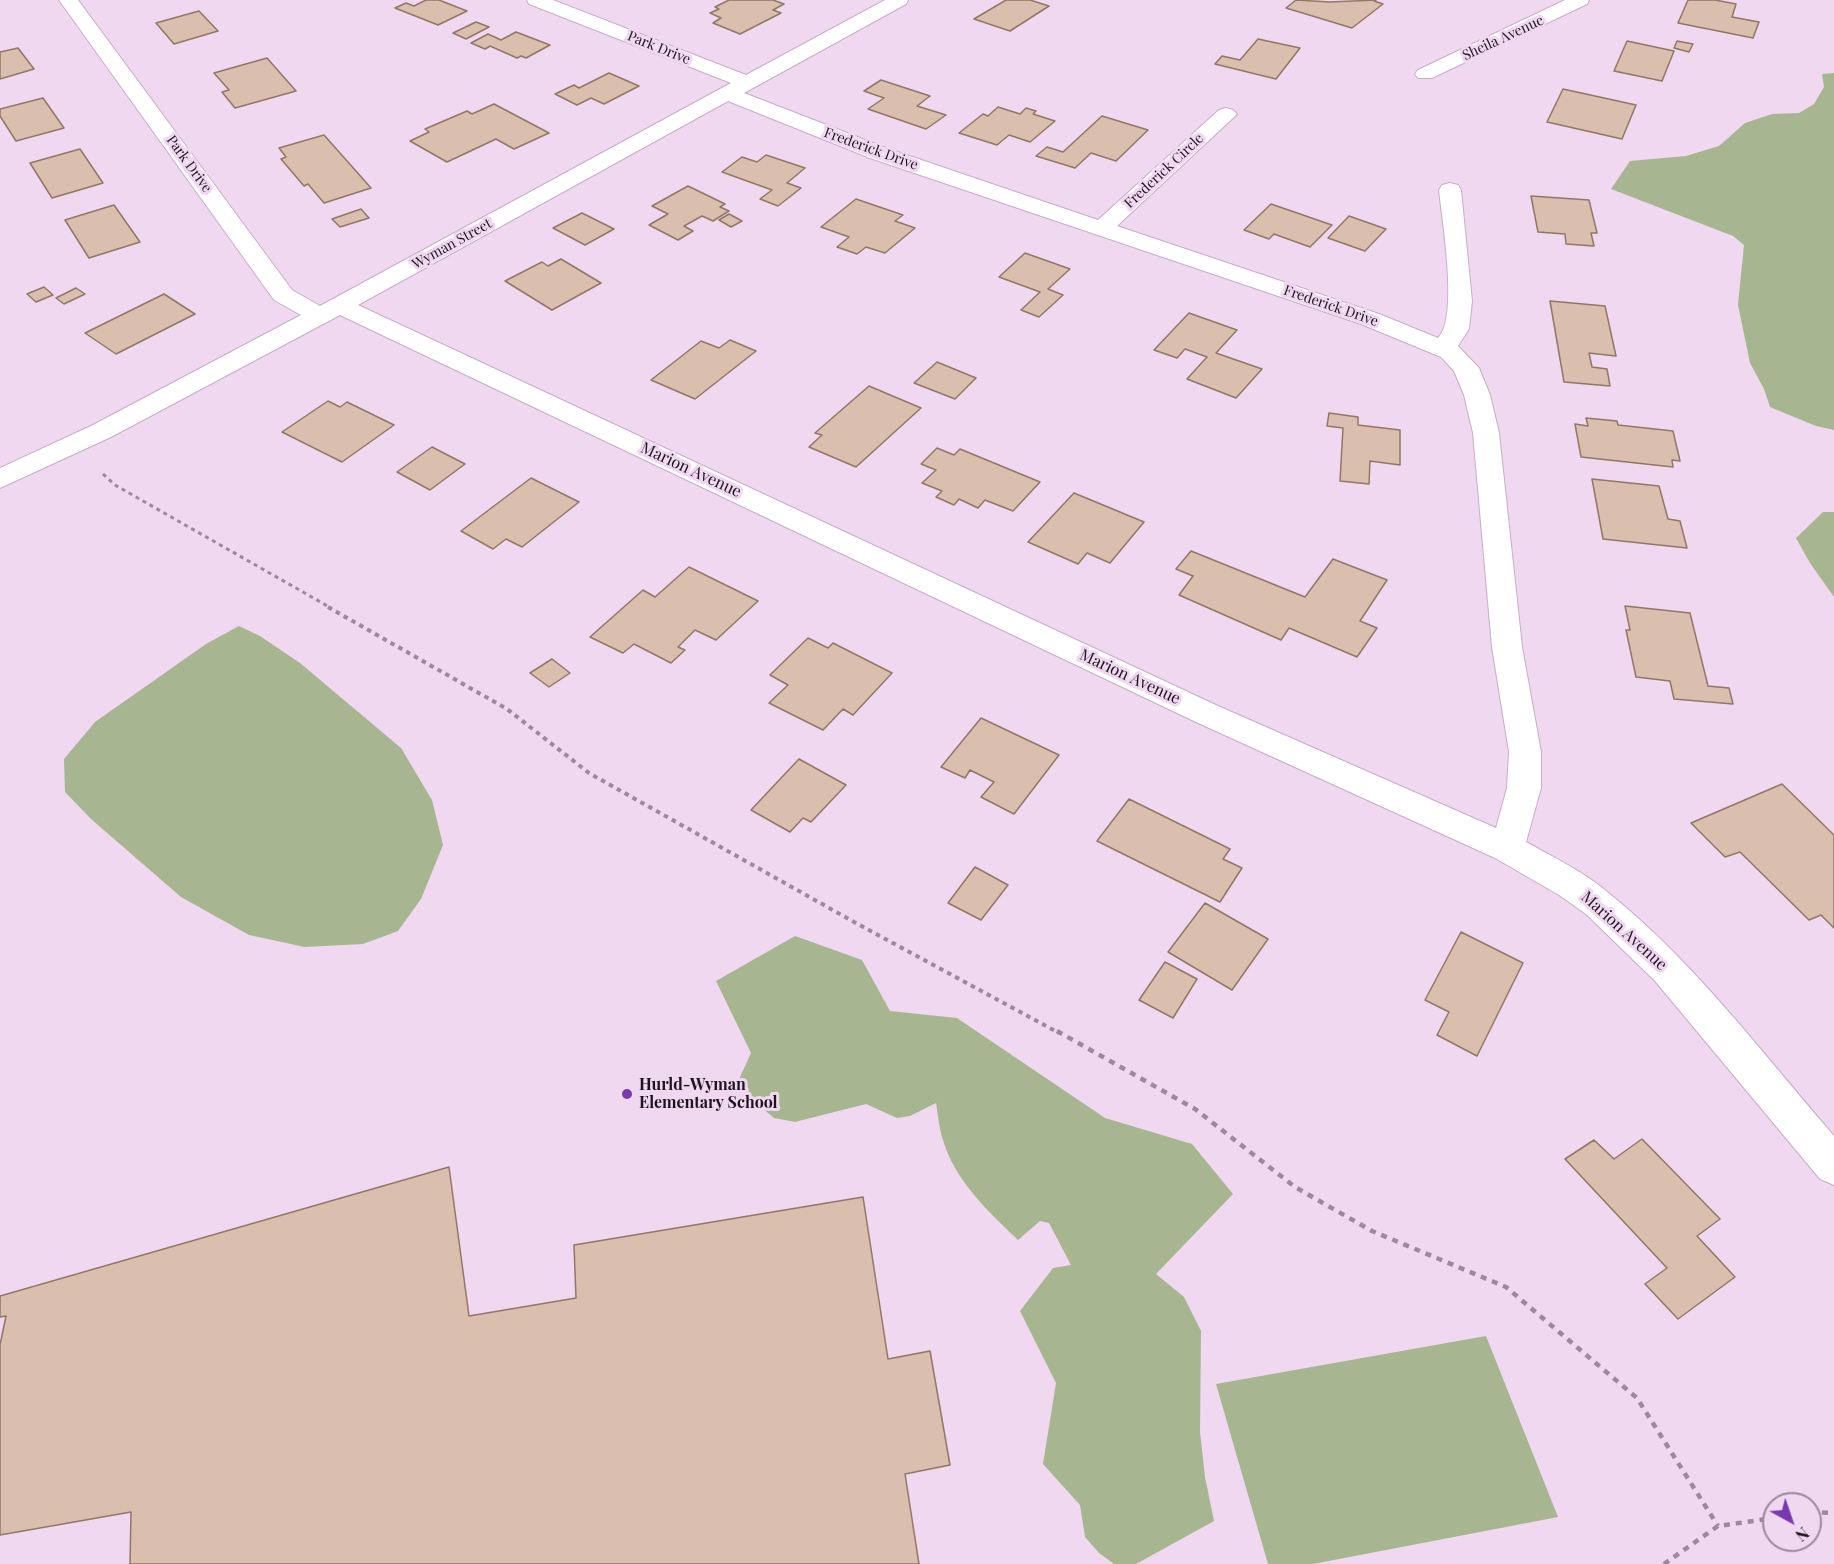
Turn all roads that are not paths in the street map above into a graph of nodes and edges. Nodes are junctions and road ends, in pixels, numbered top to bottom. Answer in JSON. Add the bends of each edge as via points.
{"nodes":[{"id":1,"x":68,"y":0,"type":"edge"},
{"id":2,"x":536,"y":0,"type":"edge"},
{"id":3,"x":899,"y":0,"type":"edge"},
{"id":4,"x":1580,"y":0,"type":"edge"},
{"id":5,"x":1425,"y":74,"type":"dead end"},
{"id":6,"x":738,"y":88,"type":"junction"},
{"id":7,"x":1226,"y":114,"type":"dead end"},
{"id":8,"x":1450,"y":190,"type":"dead end"},
{"id":9,"x":1102,"y":228,"type":"junction"},
{"id":10,"x":330,"y":310,"type":"junction"},
{"id":11,"x":1442,"y":347,"type":"junction"},
{"id":12,"x":0,"y":479,"type":"edge"},
{"id":13,"x":1507,"y":848,"type":"junction"},
{"id":14,"x":1834,"y":1166,"type":"edge"}],
"edges":[{"from":1,"to":10,"type":"street","name":"Park Drive","via":[[283,295]]},
{"from":2,"to":6,"type":"street","name":"Park Drive"},
{"from":3,"to":6,"type":"street","name":"Wyman Street"},
{"from":4,"to":5,"type":"street","name":"Sheila Avenue"},
{"from":6,"to":9,"type":"street","name":"Frederick Drive","via":[[879,153]]},
{"from":6,"to":10,"type":"street","name":"Wyman Street"},
{"from":7,"to":9,"type":"street","name":"Frederick Circle"},
{"from":8,"to":11,"type":"street","via":[[1460,311],[1456,331]]},
{"from":9,"to":11,"type":"street","name":"Frederick Drive"},
{"from":10,"to":12,"type":"street","name":"Wyman Street"},
{"from":10,"to":13,"type":"street","name":"Marion Avenue"},
{"from":11,"to":13,"type":"street","name":"Frederick Drive","via":[[1466,368],[1486,433],[1507,647],[1525,752],[1524,788]]},
{"from":13,"to":14,"type":"street","name":"Marion Avenue","via":[[1598,904],[1668,970]]}]}
